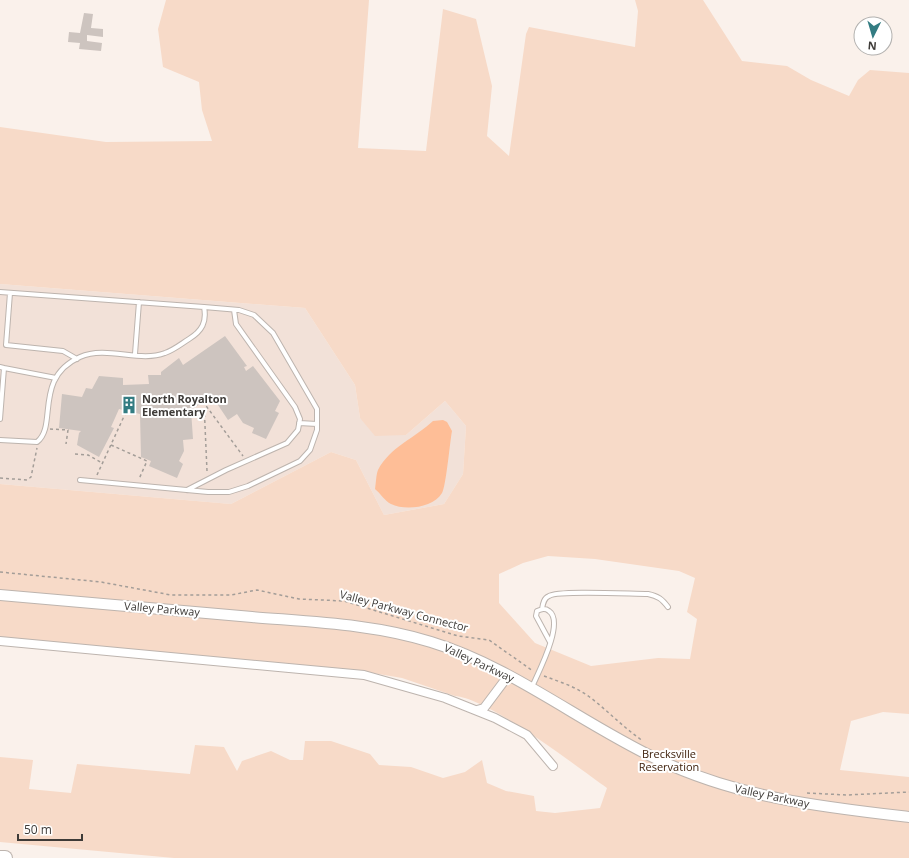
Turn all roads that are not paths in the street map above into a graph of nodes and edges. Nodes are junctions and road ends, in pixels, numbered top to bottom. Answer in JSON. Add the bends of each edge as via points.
{"nodes":[{"id":1,"x":0,"y":292,"type":"edge"},
{"id":2,"x":10,"y":293,"type":"junction"},
{"id":3,"x":139,"y":302,"type":"junction"},
{"id":4,"x":204,"y":307,"type":"junction"},
{"id":5,"x":234,"y":310,"type":"junction"},
{"id":6,"x":136,"y":354,"type":"junction"},
{"id":7,"x":77,"y":359,"type":"junction"},
{"id":8,"x":2,"y":367,"type":"edge"},
{"id":9,"x":56,"y":378,"type":"junction"},
{"id":10,"x":0,"y":419,"type":"edge"},
{"id":11,"x":299,"y":423,"type":"junction"},
{"id":12,"x":317,"y":424,"type":"junction"},
{"id":13,"x":0,"y":440,"type":"edge"},
{"id":14,"x":80,"y":480,"type":"dead end"},
{"id":15,"x":187,"y":490,"type":"junction"},
{"id":16,"x":0,"y":594,"type":"edge"},
{"id":17,"x":668,"y":607,"type":"dead end"},
{"id":18,"x":542,"y":609,"type":"junction"},
{"id":19,"x":0,"y":641,"type":"edge"},
{"id":20,"x":550,"y":642,"type":"junction"},
{"id":21,"x":508,"y":676,"type":"junction"},
{"id":22,"x":531,"y":689,"type":"junction"},
{"id":23,"x":477,"y":710,"type":"junction"},
{"id":24,"x":553,"y":766,"type":"dead end"},
{"id":25,"x":909,"y":817,"type":"edge"},
{"id":26,"x":0,"y":858,"type":"edge"},
{"id":27,"x":4,"y":858,"type":"edge"}],
"edges":[{"from":1,"to":2,"type":"lane"},
{"from":2,"to":3,"type":"lane"},
{"from":2,"to":7,"type":"lane","via":[[6,345],[63,351]]},
{"from":3,"to":4,"type":"lane"},
{"from":3,"to":6,"type":"lane"},
{"from":4,"to":5,"type":"lane"},
{"from":4,"to":6,"type":"lane","via":[[205,322],[201,331],[192,338],[165,354]]},
{"from":5,"to":11,"type":"lane","via":[[236,324],[295,407]]},
{"from":5,"to":12,"type":"lane","via":[[254,315],[273,333],[317,409]]},
{"from":6,"to":7,"type":"lane","via":[[91,353]]},
{"from":7,"to":9,"type":"lane","via":[[64,368]]},
{"from":8,"to":9,"type":"lane"},
{"from":8,"to":10,"type":"lane"},
{"from":9,"to":13,"type":"lane","via":[[48,398],[42,438],[37,442]]},
{"from":11,"to":12,"type":"lane"},
{"from":11,"to":15,"type":"lane","via":[[298,430],[287,443]]},
{"from":12,"to":15,"type":"lane","via":[[310,450],[300,461],[248,486],[229,492]]},
{"from":14,"to":15,"type":"lane"},
{"from":16,"to":21,"type":"street","name":"Valley Parkway","via":[[334,624],[397,633],[466,655]]},
{"from":17,"to":18,"type":"lane","via":[[657,596],[648,594],[553,593],[547,596]]},
{"from":18,"to":20,"type":"lane","via":[[536,616]]},
{"from":18,"to":20,"type":"lane","via":[[554,615]]},
{"from":19,"to":23,"type":"street","via":[[364,676],[445,698]]},
{"from":20,"to":22,"type":"lane"},
{"from":21,"to":22,"type":"street","name":"Valley Parkway"},
{"from":21,"to":23,"type":"street","via":[[484,708]]},
{"from":22,"to":25,"type":"street","name":"Valley Parkway","via":[[618,740],[704,779],[754,794],[807,805]]},
{"from":23,"to":24,"type":"street","via":[[527,735]]},
{"from":26,"to":27,"type":"highway"}]}
